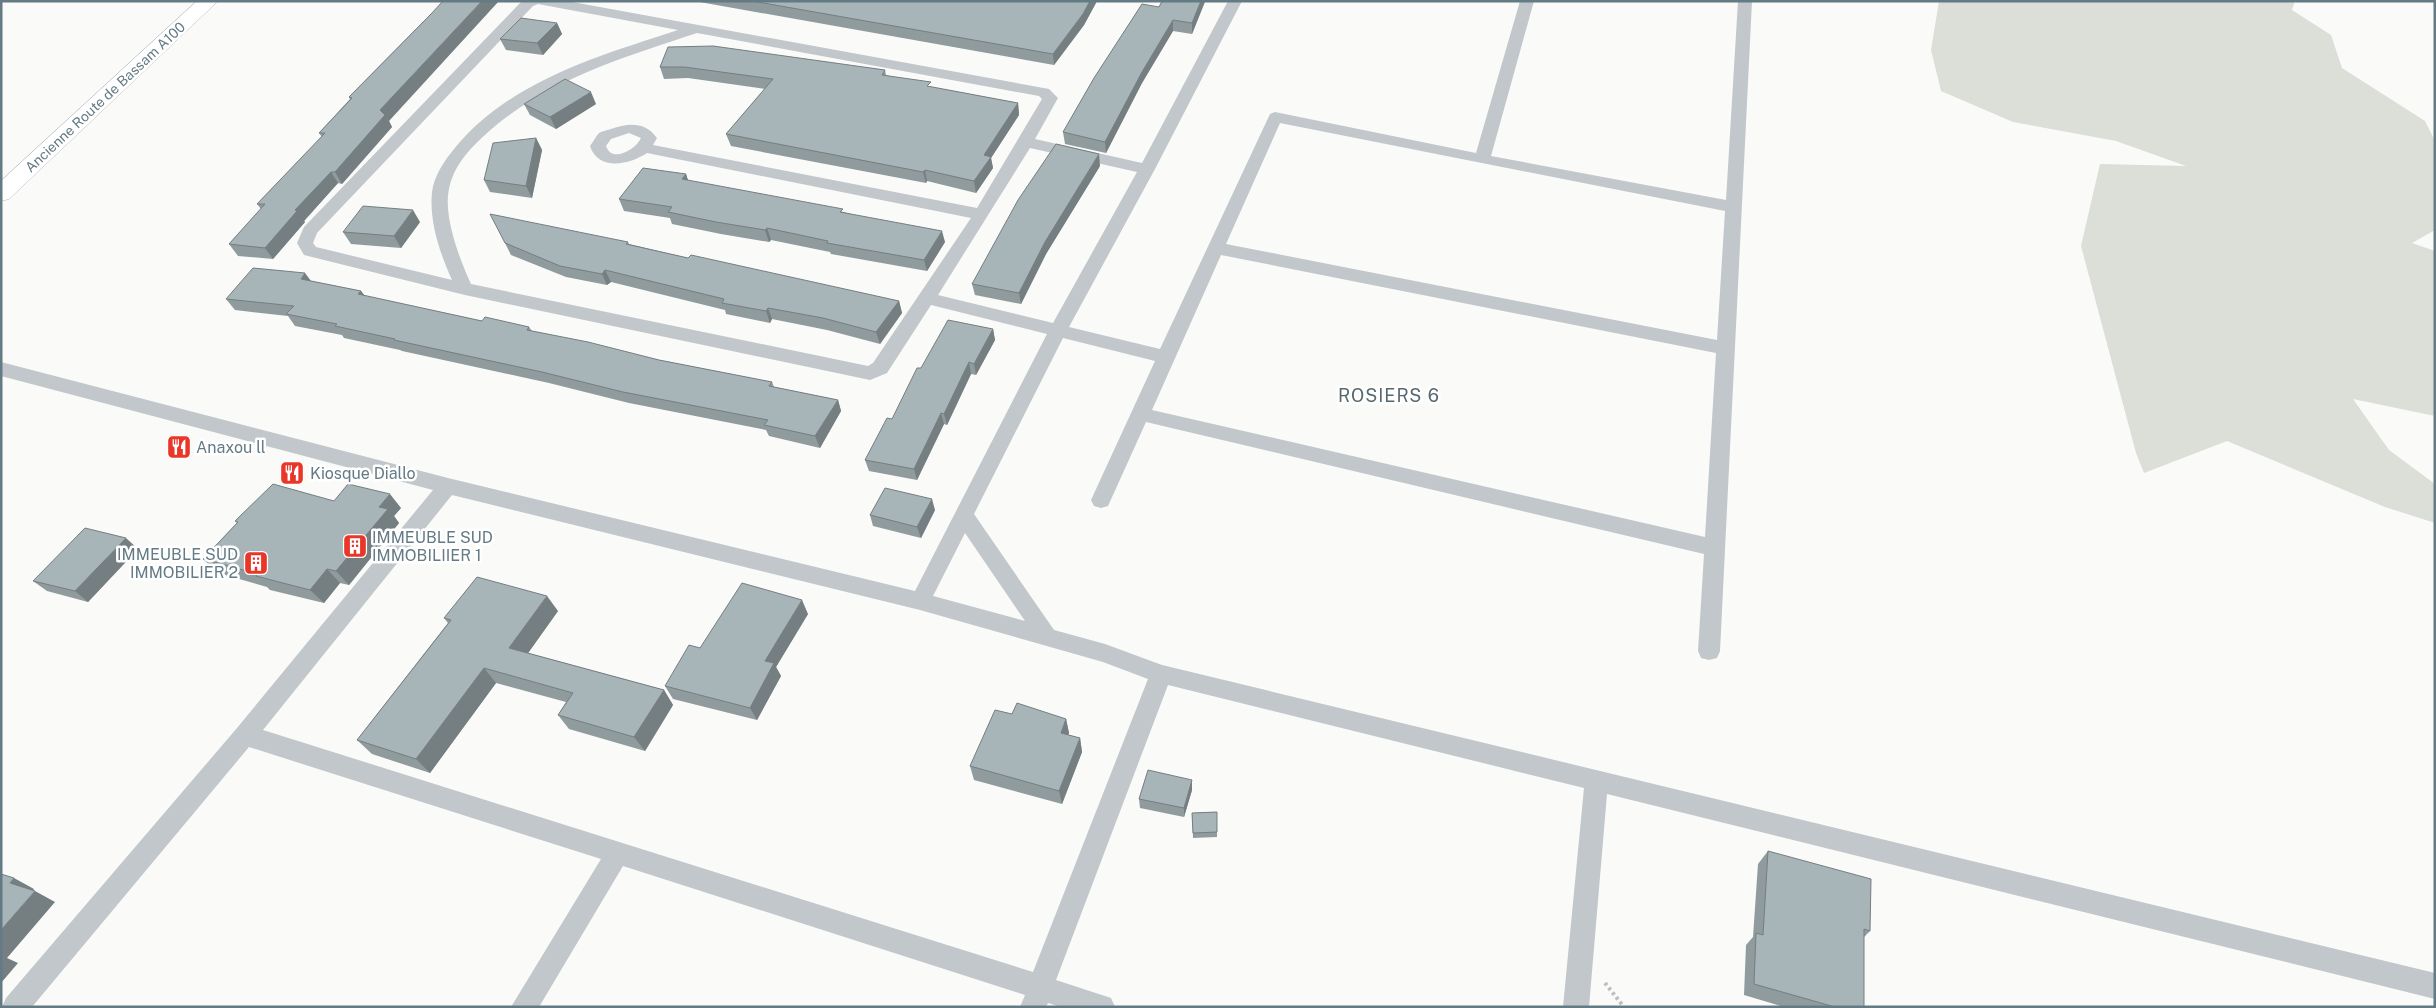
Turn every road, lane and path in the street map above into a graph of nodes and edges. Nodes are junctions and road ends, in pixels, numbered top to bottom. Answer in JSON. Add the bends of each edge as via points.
{"nodes":[{"id":1,"x":209,"y":1,"type":"edge"},
{"id":2,"x":533,"y":1,"type":"edge"},
{"id":3,"x":542,"y":1,"type":"edge"},
{"id":4,"x":1235,"y":1,"type":"edge"},
{"id":5,"x":1527,"y":1,"type":"edge"},
{"id":6,"x":1745,"y":1,"type":"edge"},
{"id":7,"x":698,"y":29,"type":"junction"},
{"id":8,"x":1026,"y":142,"type":"junction"},
{"id":9,"x":644,"y":148,"type":"dead end"},
{"id":10,"x":1482,"y":159,"type":"junction"},
{"id":11,"x":1147,"y":169,"type":"junction"},
{"id":12,"x":1,"y":194,"type":"edge"},
{"id":13,"x":1734,"y":207,"type":"junction"},
{"id":14,"x":979,"y":214,"type":"junction"},
{"id":15,"x":1215,"y":248,"type":"junction"},
{"id":16,"x":465,"y":289,"type":"junction"},
{"id":17,"x":927,"y":298,"type":"junction"},
{"id":18,"x":1058,"y":330,"type":"junction"},
{"id":19,"x":1726,"y":348,"type":"junction"},
{"id":20,"x":1166,"y":357,"type":"junction"},
{"id":21,"x":1,"y":368,"type":"edge"},
{"id":22,"x":1140,"y":414,"type":"junction"},
{"id":23,"x":448,"y":486,"type":"junction"},
{"id":24,"x":1101,"y":500,"type":"dead end"},
{"id":25,"x":964,"y":515,"type":"junction"},
{"id":26,"x":1715,"y":548,"type":"junction"},
{"id":27,"x":920,"y":601,"type":"junction"},
{"id":28,"x":1048,"y":638,"type":"junction"},
{"id":29,"x":1709,"y":651,"type":"dead end"},
{"id":30,"x":1161,"y":674,"type":"junction"},
{"id":31,"x":245,"y":735,"type":"junction"},
{"id":32,"x":1596,"y":781,"type":"junction"},
{"id":33,"x":618,"y":853,"type":"junction"},
{"id":34,"x":2435,"y":986,"type":"edge"},
{"id":35,"x":1037,"y":997,"type":"edge"},
{"id":36,"x":15,"y":1007,"type":"edge"},
{"id":37,"x":524,"y":1007,"type":"edge"},
{"id":38,"x":1102,"y":1007,"type":"edge"},
{"id":39,"x":1576,"y":1007,"type":"edge"}],
"edges":[{"from":1,"to":12,"type":"main road","name":"Ancienne Route de Bassam A100"},
{"from":2,"to":16,"type":"street","via":[[310,231],[305,243],[310,251]]},
{"from":3,"to":7,"type":"street"},
{"from":4,"to":11,"type":"street"},
{"from":5,"to":10,"type":"street"},
{"from":6,"to":13,"type":"street"},
{"from":7,"to":8,"type":"street","via":[[1044,92],[1050,98]]},
{"from":7,"to":16,"type":"street","via":[[586,66],[545,84],[514,101],[454,157],[440,188],[442,227],[449,256]]},
{"from":8,"to":11,"type":"street"},
{"from":8,"to":14,"type":"street"},
{"from":9,"to":14,"type":"street"},
{"from":10,"to":13,"type":"street"},
{"from":10,"to":15,"type":"street","via":[[1274,116]]},
{"from":11,"to":18,"type":"street"},
{"from":13,"to":19,"type":"street"},
{"from":14,"to":17,"type":"street"},
{"from":15,"to":19,"type":"street"},
{"from":15,"to":20,"type":"street"},
{"from":16,"to":17,"type":"street","via":[[870,373],[880,368]]},
{"from":17,"to":18,"type":"street"},
{"from":18,"to":20,"type":"street"},
{"from":18,"to":25,"type":"street"},
{"from":19,"to":26,"type":"street"},
{"from":20,"to":22,"type":"street"},
{"from":21,"to":23,"type":"street"},
{"from":22,"to":24,"type":"street"},
{"from":22,"to":26,"type":"street"},
{"from":23,"to":27,"type":"street"},
{"from":23,"to":31,"type":"street"},
{"from":25,"to":27,"type":"street"},
{"from":25,"to":28,"type":"street"},
{"from":26,"to":29,"type":"street"},
{"from":27,"to":28,"type":"street"},
{"from":28,"to":30,"type":"street","via":[[1105,653]]},
{"from":30,"to":32,"type":"street"},
{"from":30,"to":35,"type":"street"},
{"from":31,"to":33,"type":"street"},
{"from":31,"to":36,"type":"street"},
{"from":32,"to":34,"type":"street"},
{"from":32,"to":39,"type":"street"},
{"from":33,"to":35,"type":"street"},
{"from":33,"to":37,"type":"street"},
{"from":35,"to":38,"type":"street"}]}
